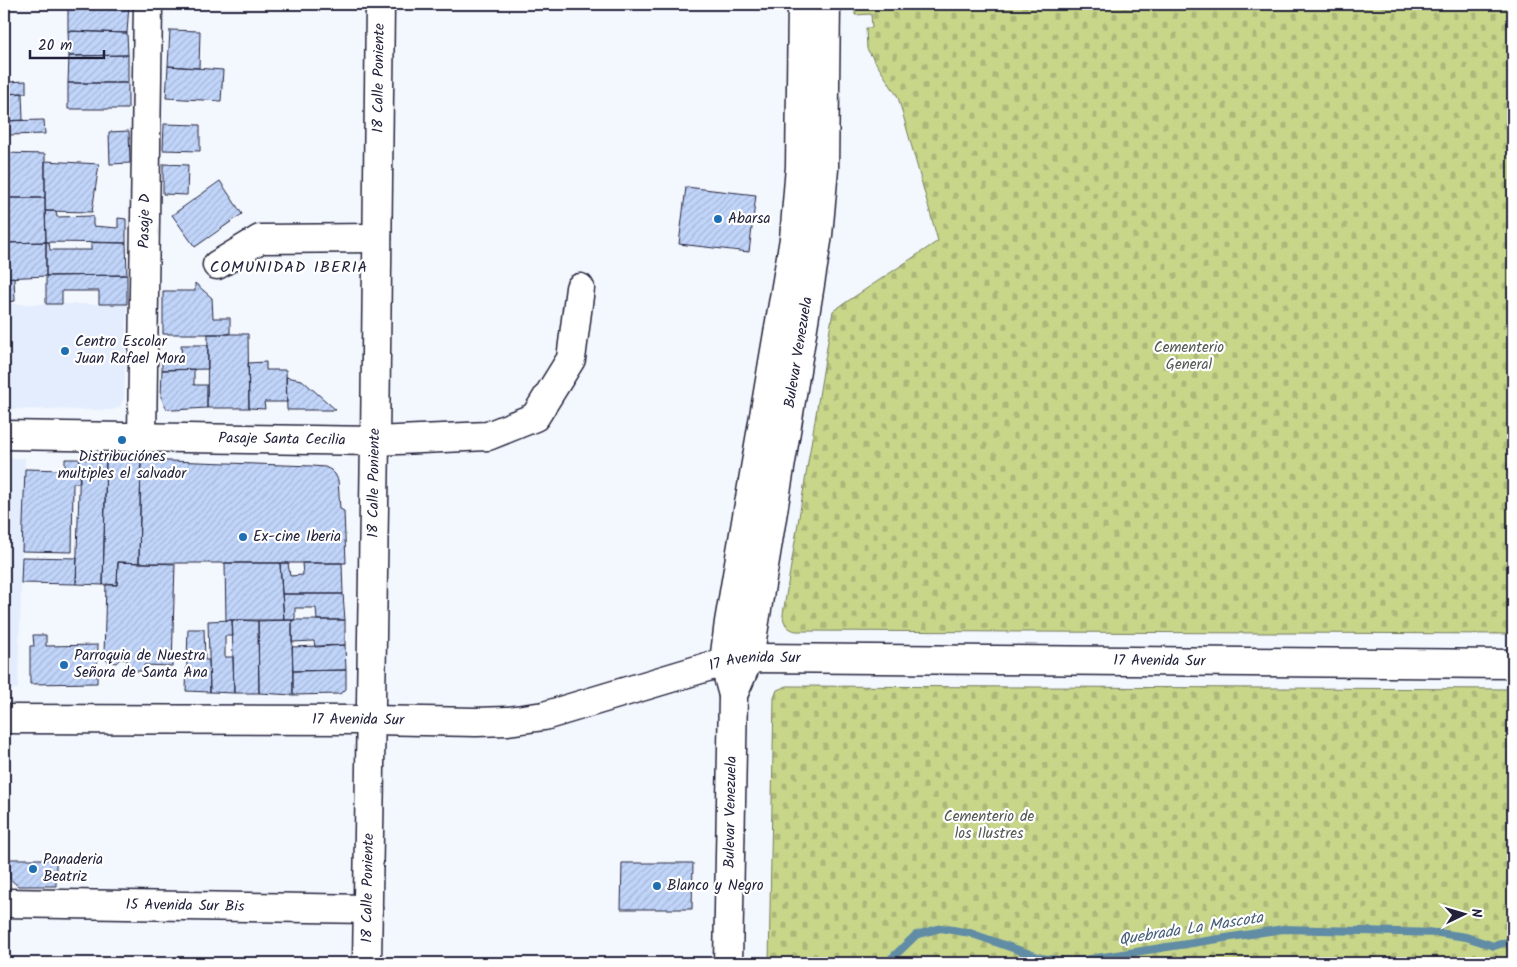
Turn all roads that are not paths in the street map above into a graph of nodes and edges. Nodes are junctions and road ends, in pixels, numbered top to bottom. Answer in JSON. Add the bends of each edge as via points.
{"nodes":[{"id":1,"x":148,"y":4,"type":"edge"},
{"id":2,"x":380,"y":4,"type":"edge"},
{"id":3,"x":802,"y":4,"type":"edge"},
{"id":4,"x":826,"y":4,"type":"edge"},
{"id":5,"x":377,"y":238,"type":"junction"},
{"id":6,"x":217,"y":265,"type":"dead end"},
{"id":7,"x":580,"y":288,"type":"dead end"},
{"id":8,"x":4,"y":435,"type":"edge"},
{"id":9,"x":142,"y":437,"type":"junction"},
{"id":10,"x":375,"y":441,"type":"junction"},
{"id":11,"x":737,"y":660,"type":"junction"},
{"id":12,"x":1513,"y":664,"type":"edge"},
{"id":13,"x":4,"y":719,"type":"edge"},
{"id":14,"x":370,"y":720,"type":"junction"},
{"id":15,"x":4,"y":903,"type":"edge"},
{"id":16,"x":368,"y":909,"type":"junction"},
{"id":17,"x":727,"y":962,"type":"edge"},
{"id":18,"x":367,"y":963,"type":"edge"}],
"edges":[{"from":1,"to":9,"type":"main road","name":"Pasaje D"},
{"from":2,"to":5,"type":"main road","name":"18 Calle Poniente"},
{"from":3,"to":11,"type":"main road","name":"Bulevar Venezuela","via":[[800,167],[794,239],[729,622]]},
{"from":4,"to":11,"type":"main road","name":"Bulevar Venezuela","via":[[824,169],[818,235]]},
{"from":5,"to":6,"type":"main road","via":[[260,239]]},
{"from":5,"to":10,"type":"main road","name":"18 Calle Poniente"},
{"from":7,"to":10,"type":"main road","name":"Pasaje Santa Cecilia","via":[[570,359],[535,417],[488,436]]},
{"from":8,"to":9,"type":"main road","name":"Pasaje Santa Cecilia"},
{"from":9,"to":10,"type":"main road","name":"Pasaje Santa Cecilia"},
{"from":10,"to":14,"type":"main road","name":"18 Calle Poniente"},
{"from":11,"to":12,"type":"main road","name":"17 Avenida Sur"},
{"from":11,"to":14,"type":"main road","name":"17 Avenida Sur","via":[[527,720]]},
{"from":11,"to":17,"type":"main road","name":"Bulevar Venezuela","via":[[733,695]]},
{"from":13,"to":14,"type":"main road","name":"17 Avenida Sur"},
{"from":14,"to":16,"type":"main road","name":"18 Calle Poniente"},
{"from":15,"to":16,"type":"main road","name":"15 Avenida Sur Bis"},
{"from":16,"to":18,"type":"main road","name":"18 Calle Poniente"}]}
